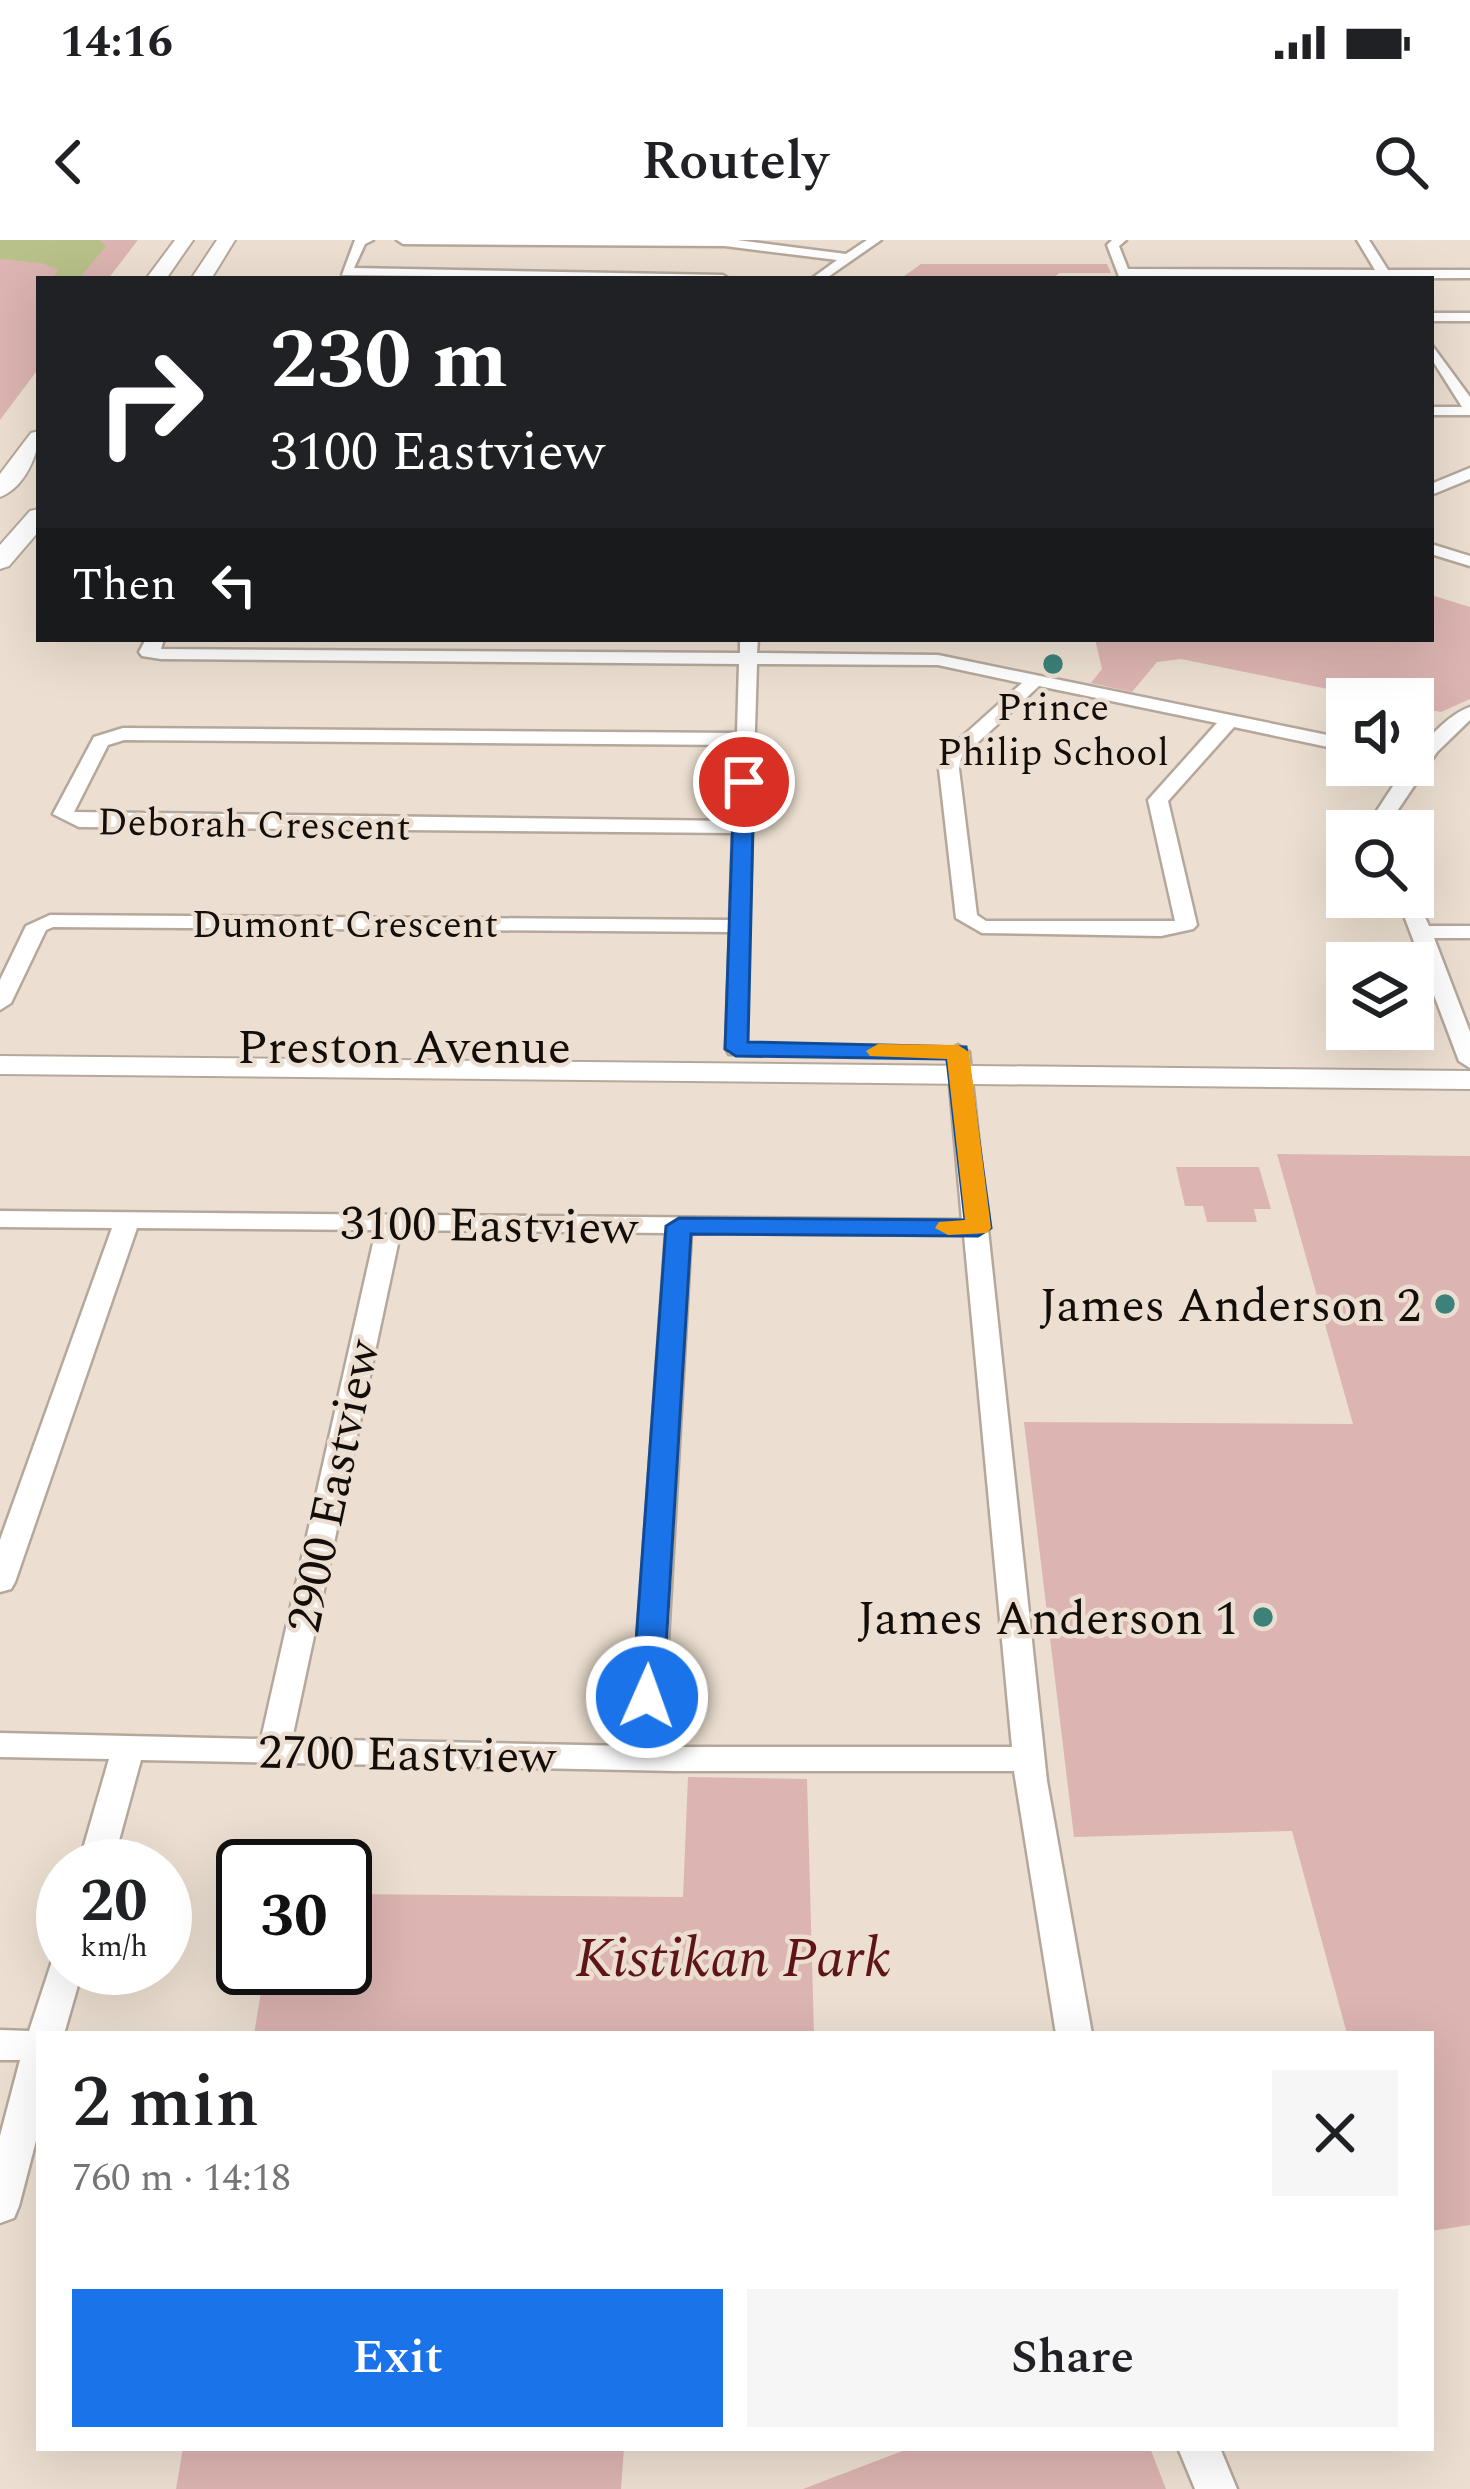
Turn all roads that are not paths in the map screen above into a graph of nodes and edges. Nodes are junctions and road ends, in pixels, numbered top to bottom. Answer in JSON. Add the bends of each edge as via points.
{"nodes":[{"id":1,"x":184,"y":240,"type":"edge"},
{"id":2,"x":226,"y":240,"type":"edge"},
{"id":3,"x":367,"y":240,"type":"edge"},
{"id":4,"x":403,"y":240,"type":"edge"},
{"id":5,"x":874,"y":240,"type":"edge"},
{"id":6,"x":1120,"y":240,"type":"edge"},
{"id":7,"x":1363,"y":240,"type":"edge"},
{"id":8,"x":847,"y":258,"type":"junction"},
{"id":9,"x":1470,"y":274,"type":"edge"},
{"id":10,"x":158,"y":276,"type":"edge"},
{"id":11,"x":203,"y":276,"type":"edge"},
{"id":12,"x":561,"y":276,"type":"edge"},
{"id":13,"x":821,"y":276,"type":"edge"},
{"id":14,"x":1124,"y":276,"type":"edge"},
{"id":15,"x":1254,"y":276,"type":"edge"},
{"id":16,"x":1385,"y":276,"type":"edge"},
{"id":17,"x":1434,"y":317,"type":"edge"},
{"id":18,"x":1470,"y":317,"type":"edge"},
{"id":19,"x":1438,"y":360,"type":"edge"},
{"id":20,"x":1470,"y":364,"type":"edge"},
{"id":21,"x":1470,"y":410,"type":"edge"},
{"id":22,"x":1434,"y":411,"type":"edge"},
{"id":23,"x":36,"y":442,"type":"edge"},
{"id":24,"x":1470,"y":473,"type":"edge"},
{"id":25,"x":1434,"y":489,"type":"edge"},
{"id":26,"x":0,"y":490,"type":"edge"},
{"id":27,"x":36,"y":519,"type":"edge"},
{"id":28,"x":1434,"y":550,"type":"edge"},
{"id":29,"x":1,"y":559,"type":"edge"},
{"id":30,"x":1470,"y":561,"type":"edge"},
{"id":31,"x":153,"y":642,"type":"edge"},
{"id":32,"x":936,"y":642,"type":"edge"},
{"id":33,"x":749,"y":649,"type":"edge"},
{"id":34,"x":938,"y":660,"type":"junction"},
{"id":35,"x":1036,"y":680,"type":"junction"},
{"id":36,"x":1470,"y":712,"type":"edge"},
{"id":37,"x":1229,"y":721,"type":"junction"},
{"id":38,"x":746,"y":739,"type":"junction"},
{"id":39,"x":1326,"y":741,"type":"edge"},
{"id":40,"x":1434,"y":744,"type":"edge"},
{"id":41,"x":742,"y":827,"type":"junction"},
{"id":42,"x":1415,"y":918,"type":"edge"},
{"id":43,"x":740,"y":926,"type":"junction"},
{"id":44,"x":1421,"y":932,"type":"junction"},
{"id":45,"x":1470,"y":932,"type":"edge"},
{"id":46,"x":0,"y":1003,"type":"edge"},
{"id":47,"x":0,"y":1043,"type":"edge"},
{"id":48,"x":72,"y":1044,"type":"junction"},
{"id":49,"x":736,"y":1049,"type":"junction"},
{"id":50,"x":0,"y":1052,"type":"edge"},
{"id":51,"x":959,"y":1063,"type":"junction"},
{"id":52,"x":1470,"y":1064,"type":"edge"},
{"id":53,"x":0,"y":1065,"type":"edge"},
{"id":54,"x":605,"y":1069,"type":"junction"},
{"id":55,"x":769,"y":1073,"type":"junction"},
{"id":56,"x":0,"y":1219,"type":"edge"},
{"id":57,"x":128,"y":1220,"type":"junction"},
{"id":58,"x":390,"y":1222,"type":"junction"},
{"id":59,"x":679,"y":1226,"type":"junction"},
{"id":60,"x":978,"y":1228,"type":"junction"},
{"id":61,"x":0,"y":1582,"type":"edge"},
{"id":62,"x":0,"y":1745,"type":"edge"},
{"id":63,"x":128,"y":1748,"type":"junction"},
{"id":64,"x":274,"y":1750,"type":"junction"},
{"id":65,"x":645,"y":1758,"type":"junction"},
{"id":66,"x":1029,"y":1759,"type":"junction"},
{"id":67,"x":103,"y":1839,"type":"edge"},
{"id":68,"x":57,"y":1995,"type":"edge"},
{"id":69,"x":47,"y":2031,"type":"edge"},
{"id":70,"x":1074,"y":2031,"type":"edge"},
{"id":71,"x":0,"y":2045,"type":"edge"},
{"id":72,"x":36,"y":2046,"type":"edge"},
{"id":73,"x":36,"y":2070,"type":"edge"},
{"id":74,"x":0,"y":2206,"type":"edge"},
{"id":75,"x":1200,"y":2451,"type":"edge"},
{"id":76,"x":1216,"y":2489,"type":"edge"}],
"edges":[{"from":1,"to":10,"type":"highway"},
{"from":2,"to":11,"type":"highway"},
{"from":3,"to":12,"type":"street","via":[[346,272]]},
{"from":4,"to":8,"type":"street","via":[[725,242]]},
{"from":5,"to":8,"type":"street"},
{"from":6,"to":14,"type":"street","via":[[1113,245]]},
{"from":7,"to":16,"type":"street"},
{"from":8,"to":13,"type":"street"},
{"from":9,"to":16,"type":"street"},
{"from":14,"to":15,"type":"street"},
{"from":15,"to":16,"type":"street"},
{"from":17,"to":18,"type":"street"},
{"from":19,"to":20,"type":"street"},
{"from":19,"to":21,"type":"street"},
{"from":21,"to":22,"type":"street"},
{"from":23,"to":26,"type":"highway"},
{"from":24,"to":25,"type":"street"},
{"from":27,"to":29,"type":"highway"},
{"from":28,"to":30,"type":"street"},
{"from":31,"to":33,"type":"street","via":[[148,652],[161,654]]},
{"from":32,"to":34,"type":"street"},
{"from":33,"to":34,"type":"street"},
{"from":33,"to":38,"type":"street"},
{"from":34,"to":35,"type":"street"},
{"from":35,"to":37,"type":"street"},
{"from":35,"to":37,"type":"street","via":[[952,755],[967,914],[982,927],[1186,925],[1158,800]]},
{"from":36,"to":40,"type":"street"},
{"from":37,"to":39,"type":"street"},
{"from":38,"to":41,"type":"street"},
{"from":38,"to":41,"type":"street","name":"Deborah Crescent","via":[[123,734],[101,741],[63,814],[79,821]]},
{"from":41,"to":43,"type":"street"},
{"from":42,"to":44,"type":"street"},
{"from":43,"to":46,"type":"street","name":"Dumont Crescent","via":[[50,921],[37,926]]},
{"from":43,"to":49,"type":"street"},
{"from":44,"to":45,"type":"street"},
{"from":44,"to":52,"type":"street"},
{"from":47,"to":48,"type":"main road","name":"Preston Avenue"},
{"from":48,"to":49,"type":"main road","name":"Preston Avenue"},
{"from":48,"to":50,"type":"main road","name":"Preston Avenue"},
{"from":49,"to":51,"type":"main road","name":"Preston Avenue"},
{"from":49,"to":54,"type":"main road","name":"Preston Avenue","via":[[727,1057]]},
{"from":49,"to":55,"type":"main road"},
{"from":51,"to":52,"type":"main road","name":"Preston Avenue"},
{"from":51,"to":55,"type":"main road","name":"Preston Avenue"},
{"from":51,"to":60,"type":"street"},
{"from":53,"to":54,"type":"main road","name":"Preston Avenue"},
{"from":54,"to":55,"type":"main road","name":"Preston Avenue"},
{"from":56,"to":57,"type":"street","name":"3100 Eastview"},
{"from":57,"to":58,"type":"street","name":"3100 Eastview"},
{"from":57,"to":61,"type":"street"},
{"from":58,"to":59,"type":"street","name":"3100 Eastview"},
{"from":58,"to":64,"type":"street","name":"2900 Eastview"},
{"from":59,"to":60,"type":"street","name":"3100 Eastview"},
{"from":59,"to":65,"type":"street"},
{"from":60,"to":66,"type":"street"},
{"from":62,"to":63,"type":"street","name":"2700 Eastview"},
{"from":63,"to":64,"type":"street","name":"2700 Eastview"},
{"from":63,"to":67,"type":"street"},
{"from":64,"to":65,"type":"street","name":"2700 Eastview"},
{"from":65,"to":66,"type":"street","name":"2700 Eastview"},
{"from":66,"to":70,"type":"street"},
{"from":68,"to":69,"type":"street"},
{"from":71,"to":72,"type":"street"},
{"from":73,"to":74,"type":"street"},
{"from":75,"to":76,"type":"street"}]}
